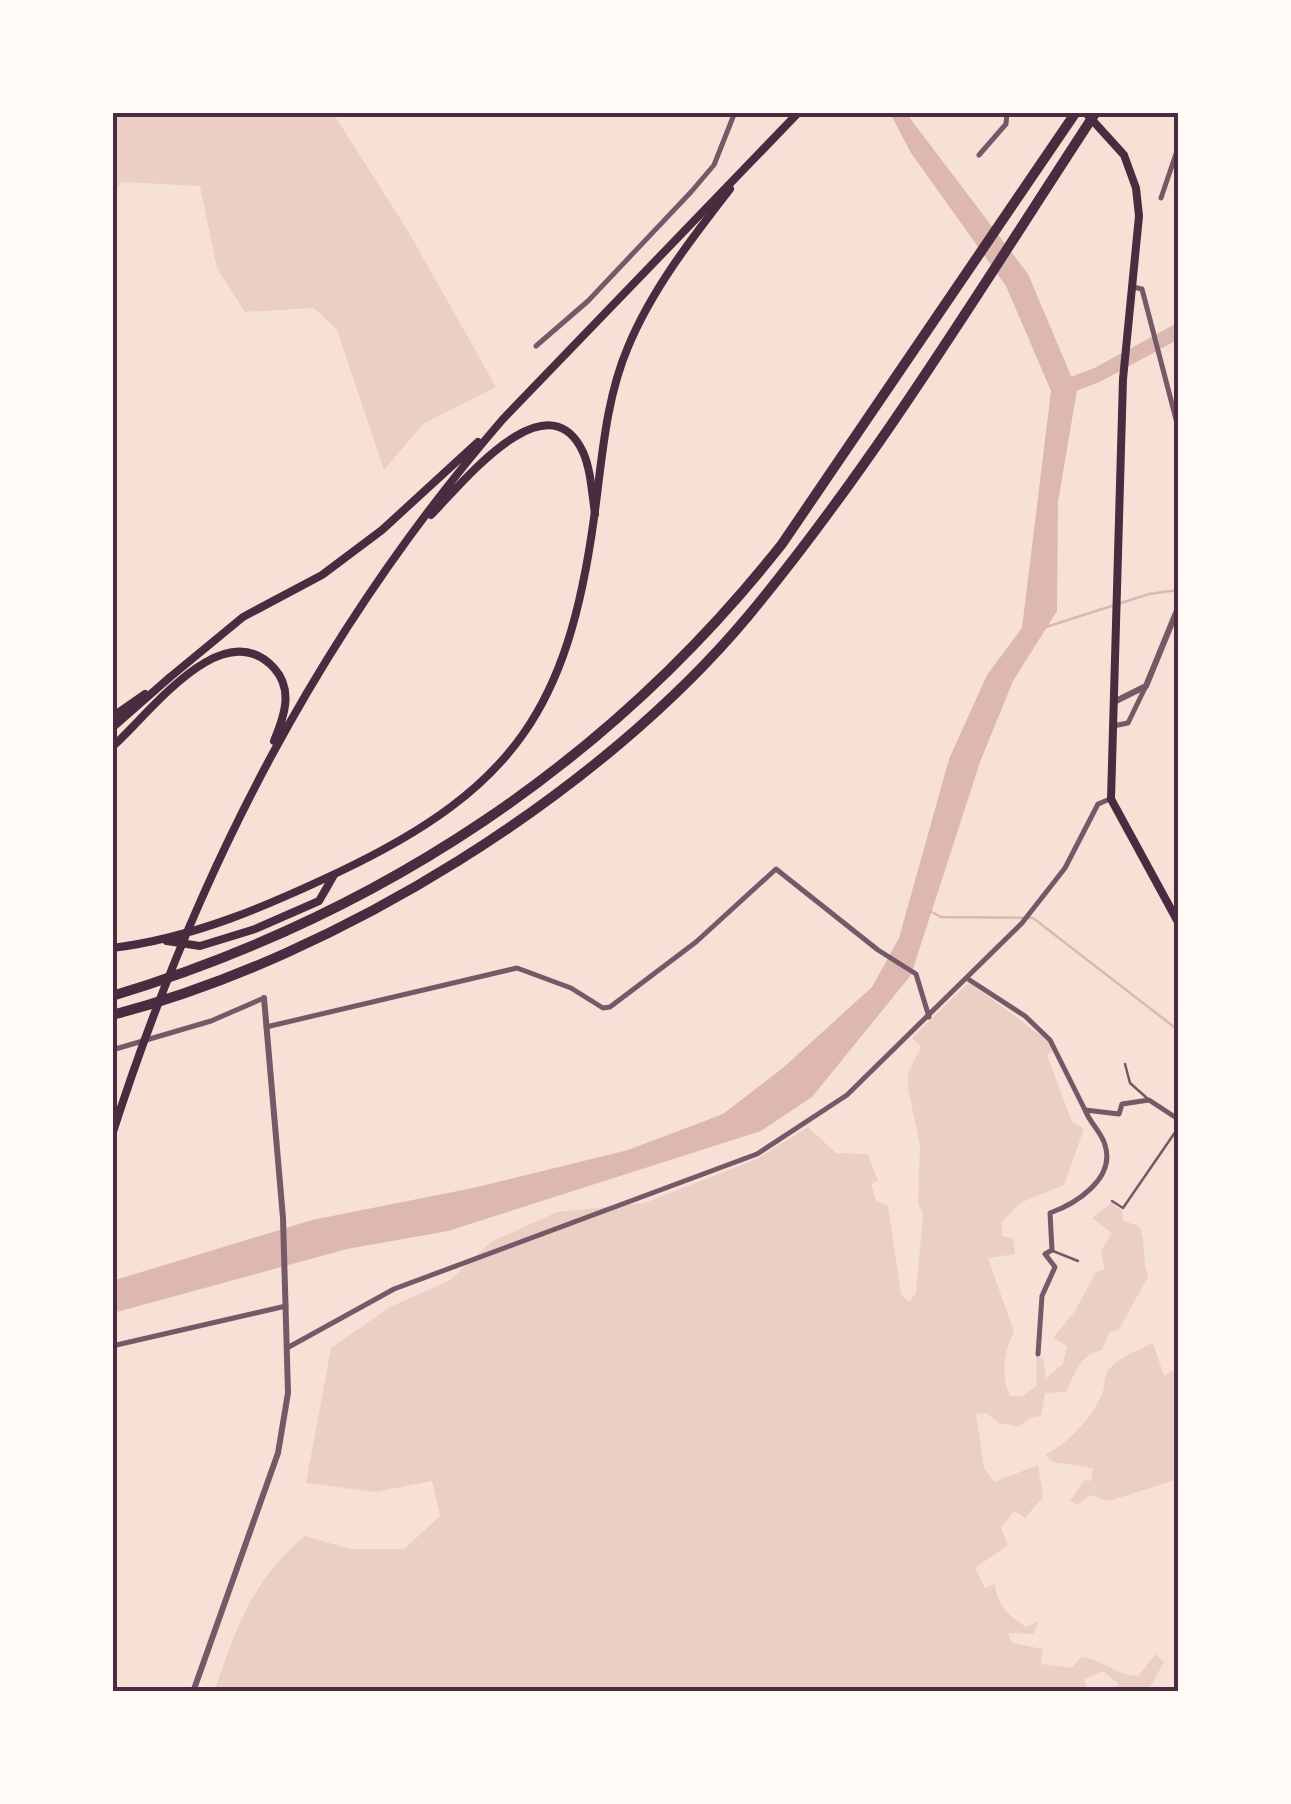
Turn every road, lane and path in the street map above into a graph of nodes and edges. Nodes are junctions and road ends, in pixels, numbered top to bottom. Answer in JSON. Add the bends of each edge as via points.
{"nodes":[{"id":1,"x":735,"y":112,"type":"edge"},
{"id":2,"x":800,"y":112,"type":"edge"},
{"id":3,"x":1007,"y":112,"type":"edge"},
{"id":4,"x":1076,"y":112,"type":"edge"},
{"id":5,"x":1084,"y":112,"type":"edge"},
{"id":6,"x":1096,"y":112,"type":"edge"},
{"id":7,"x":1178,"y":148,"type":"edge"},
{"id":8,"x":980,"y":156,"type":"dead end"},
{"id":9,"x":730,"y":188,"type":"junction"},
{"id":10,"x":1161,"y":198,"type":"dead end"},
{"id":11,"x":1130,"y":287,"type":"junction"},
{"id":12,"x":536,"y":346,"type":"dead end"},
{"id":13,"x":503,"y":419,"type":"junction"},
{"id":14,"x":1178,"y":427,"type":"edge"},
{"id":15,"x":594,"y":514,"type":"junction"},
{"id":16,"x":414,"y":532,"type":"junction"},
{"id":17,"x":1178,"y":611,"type":"edge"},
{"id":18,"x":170,"y":678,"type":"junction"},
{"id":19,"x":1146,"y":686,"type":"junction"},
{"id":20,"x":1114,"y":702,"type":"junction"},
{"id":21,"x":112,"y":717,"type":"edge"},
{"id":22,"x":1112,"y":726,"type":"junction"},
{"id":23,"x":112,"y":728,"type":"edge"},
{"id":24,"x":112,"y":748,"type":"edge"},
{"id":25,"x":261,"y":771,"type":"junction"},
{"id":26,"x":1110,"y":800,"type":"junction"},
{"id":27,"x":334,"y":874,"type":"junction"},
{"id":28,"x":1178,"y":922,"type":"edge"},
{"id":29,"x":163,"y":940,"type":"junction"},
{"id":30,"x":112,"y":948,"type":"edge"},
{"id":31,"x":968,"y":979,"type":"junction"},
{"id":32,"x":112,"y":993,"type":"edge"},
{"id":33,"x":264,"y":998,"type":"joint"},
{"id":34,"x":112,"y":1015,"type":"edge"},
{"id":35,"x":929,"y":1018,"type":"junction"},
{"id":36,"x":266,"y":1028,"type":"junction"},
{"id":37,"x":112,"y":1050,"type":"edge"},
{"id":38,"x":1125,"y":1064,"type":"dead end"},
{"id":39,"x":1149,"y":1100,"type":"junction"},
{"id":40,"x":1086,"y":1110,"type":"junction"},
{"id":41,"x":1178,"y":1119,"type":"edge"},
{"id":42,"x":1178,"y":1128,"type":"edge"},
{"id":43,"x":112,"y":1135,"type":"edge"},
{"id":44,"x":1112,"y":1200,"type":"dead end"},
{"id":45,"x":1052,"y":1250,"type":"junction"},
{"id":46,"x":1078,"y":1261,"type":"dead end"},
{"id":47,"x":286,"y":1306,"type":"junction"},
{"id":48,"x":112,"y":1346,"type":"edge"},
{"id":49,"x":287,"y":1348,"type":"junction"},
{"id":50,"x":1038,"y":1354,"type":"dead end"},
{"id":51,"x":193,"y":1692,"type":"edge"}],
"edges":[{"from":1,"to":12,"type":"street","via":[[714,165],[588,301]]},
{"from":2,"to":9,"type":"main road"},
{"from":3,"to":8,"type":"street","via":[[1006,124]]},
{"from":4,"to":32,"type":"highway","via":[[782,544],[646,694],[573,757],[442,852],[318,919]]},
{"from":5,"to":11,"type":"main road","via":[[1117,144],[1136,188]]},
{"from":6,"to":34,"type":"highway","via":[[987,282],[782,572],[652,712],[459,861],[358,919],[267,964]]},
{"from":7,"to":10,"type":"street"},
{"from":9,"to":13,"type":"main road"},
{"from":9,"to":15,"type":"main road","via":[[657,291],[628,348],[603,444]]},
{"from":11,"to":14,"type":"street","via":[[1142,290]]},
{"from":11,"to":20,"type":"main road"},
{"from":13,"to":16,"type":"main road"},
{"from":13,"to":18,"type":"main road","via":[[382,530],[322,574],[243,617]]},
{"from":15,"to":16,"type":"main road","via":[[577,442],[551,426],[536,426],[509,438]]},
{"from":15,"to":27,"type":"main road","via":[[572,638],[529,725],[448,813]]},
{"from":16,"to":25,"type":"main road"},
{"from":17,"to":19,"type":"street"},
{"from":18,"to":21,"type":"main road"},
{"from":18,"to":23,"type":"main road"},
{"from":19,"to":20,"type":"street"},
{"from":19,"to":22,"type":"street","via":[[1128,723]]},
{"from":20,"to":22,"type":"main road"},
{"from":22,"to":26,"type":"main road"},
{"from":24,"to":25,"type":"main road","via":[[200,665],[220,653],[242,652],[276,670],[286,700]]},
{"from":25,"to":43,"type":"main road","via":[[199,900]]},
{"from":26,"to":28,"type":"main road"},
{"from":26,"to":31,"type":"street","via":[[1098,804],[1065,868],[1031,913]]},
{"from":27,"to":29,"type":"main road","via":[[252,912]]},
{"from":27,"to":29,"type":"main road","via":[[319,901],[254,928],[200,946]]},
{"from":29,"to":30,"type":"main road"},
{"from":31,"to":35,"type":"street"},
{"from":31,"to":40,"type":"street","via":[[1050,1040]]},
{"from":33,"to":36,"type":"street"},
{"from":33,"to":37,"type":"street"},
{"from":35,"to":36,"type":"street","via":[[916,974],[776,869],[610,1007],[516,968]]},
{"from":35,"to":49,"type":"street","via":[[847,1095],[757,1154],[394,1290]]},
{"from":36,"to":47,"type":"street"},
{"from":38,"to":39,"type":"lane","via":[[1130,1083]]},
{"from":39,"to":40,"type":"street","via":[[1122,1104],[1119,1114]]},
{"from":39,"to":41,"type":"street"},
{"from":40,"to":45,"type":"street","via":[[1105,1144],[1106,1160],[1080,1199],[1050,1213]]},
{"from":42,"to":44,"type":"lane","via":[[1123,1208]]},
{"from":45,"to":46,"type":"lane"},
{"from":45,"to":50,"type":"street","via":[[1045,1254],[1055,1267],[1042,1296]]},
{"from":47,"to":48,"type":"street"},
{"from":47,"to":49,"type":"street"},
{"from":49,"to":51,"type":"street","via":[[278,1453]]}]}
